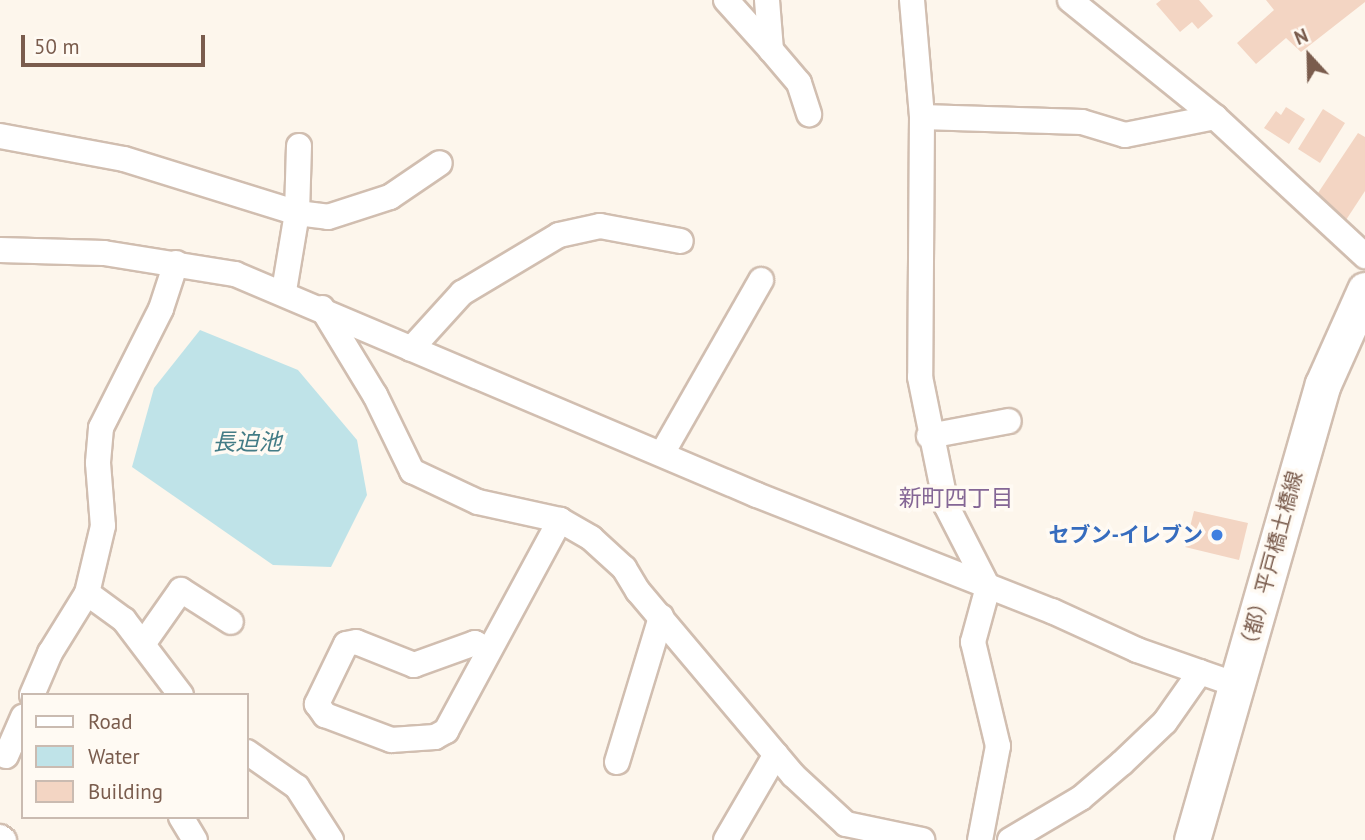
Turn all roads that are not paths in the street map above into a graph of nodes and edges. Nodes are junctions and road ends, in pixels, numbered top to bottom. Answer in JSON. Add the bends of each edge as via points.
{"nodes":[{"id":1,"x":726,"y":0,"type":"edge"},
{"id":2,"x":767,"y":0,"type":"edge"},
{"id":3,"x":912,"y":0,"type":"edge"},
{"id":4,"x":1070,"y":0,"type":"edge"},
{"id":5,"x":771,"y":50,"type":"junction"},
{"id":6,"x":809,"y":114,"type":"dead end"},
{"id":7,"x":922,"y":117,"type":"junction"},
{"id":8,"x":1215,"y":117,"type":"junction"},
{"id":9,"x":0,"y":136,"type":"edge"},
{"id":10,"x":299,"y":146,"type":"dead end"},
{"id":11,"x":440,"y":163,"type":"dead end"},
{"id":12,"x":297,"y":214,"type":"junction"},
{"id":13,"x":681,"y":241,"type":"dead end"},
{"id":14,"x":0,"y":250,"type":"edge"},
{"id":15,"x":1365,"y":256,"type":"edge"},
{"id":16,"x":176,"y":263,"type":"junction"},
{"id":17,"x":761,"y":280,"type":"dead end"},
{"id":18,"x":1365,"y":290,"type":"edge"},
{"id":19,"x":284,"y":291,"type":"junction"},
{"id":20,"x":321,"y":308,"type":"junction"},
{"id":21,"x":411,"y":349,"type":"junction"},
{"id":22,"x":1009,"y":421,"type":"dead end"},
{"id":23,"x":929,"y":436,"type":"junction"},
{"id":24,"x":663,"y":452,"type":"junction"},
{"id":25,"x":560,"y":520,"type":"junction"},
{"id":26,"x":988,"y":587,"type":"junction"},
{"id":27,"x":87,"y":593,"type":"junction"},
{"id":28,"x":661,"y":617,"type":"junction"},
{"id":29,"x":231,"y":622,"type":"dead end"},
{"id":30,"x":143,"y":644,"type":"junction"},
{"id":31,"x":487,"y":650,"type":"junction"},
{"id":32,"x":1200,"y":673,"type":"junction"},
{"id":33,"x":1237,"y":685,"type":"junction"},
{"id":34,"x":172,"y":689,"type":"edge"},
{"id":35,"x":33,"y":693,"type":"edge"},
{"id":36,"x":21,"y":722,"type":"edge"},
{"id":37,"x":248,"y":753,"type":"edge"},
{"id":38,"x":776,"y":754,"type":"junction"},
{"id":39,"x":6,"y":756,"type":"dead end"},
{"id":40,"x":617,"y":762,"type":"dead end"},
{"id":41,"x":182,"y":819,"type":"edge"},
{"id":42,"x":841,"y":832,"type":"edge"},
{"id":43,"x":195,"y":840,"type":"edge"},
{"id":44,"x":331,"y":840,"type":"edge"},
{"id":45,"x":726,"y":840,"type":"edge"},
{"id":46,"x":922,"y":840,"type":"edge"},
{"id":47,"x":980,"y":840,"type":"edge"},
{"id":48,"x":1010,"y":840,"type":"edge"},
{"id":49,"x":1192,"y":840,"type":"edge"}],
"edges":[{"from":1,"to":5,"type":"street"},
{"from":2,"to":5,"type":"street"},
{"from":3,"to":7,"type":"street"},
{"from":4,"to":8,"type":"street"},
{"from":5,"to":6,"type":"street","via":[[799,83]]},
{"from":7,"to":8,"type":"street","via":[[1082,122],[1125,135]]},
{"from":7,"to":23,"type":"street","via":[[918,353]]},
{"from":8,"to":15,"type":"street"},
{"from":9,"to":12,"type":"street","via":[[124,159]]},
{"from":10,"to":12,"type":"street"},
{"from":11,"to":12,"type":"street","via":[[390,197],[328,217]]},
{"from":12,"to":19,"type":"street"},
{"from":13,"to":21,"type":"street","via":[[600,226],[559,235],[462,293]]},
{"from":14,"to":16,"type":"street","via":[[104,253]]},
{"from":16,"to":19,"type":"street","via":[[235,274]]},
{"from":16,"to":27,"type":"street","via":[[161,309],[101,428],[98,463],[103,526]]},
{"from":17,"to":24,"type":"street"},
{"from":18,"to":33,"type":"street","name":"（都）平戸橋土橋線","via":[[1323,384]]},
{"from":19,"to":20,"type":"street"},
{"from":20,"to":21,"type":"street"},
{"from":20,"to":25,"type":"street","via":[[375,395],[412,471],[478,502]]},
{"from":21,"to":24,"type":"street"},
{"from":22,"to":23,"type":"street"},
{"from":23,"to":26,"type":"street","via":[[946,505]]},
{"from":24,"to":26,"type":"street","via":[[757,495]]},
{"from":25,"to":28,"type":"street","via":[[591,538],[624,568]]},
{"from":25,"to":31,"type":"street"},
{"from":26,"to":32,"type":"street"},
{"from":26,"to":47,"type":"street","via":[[973,642],[998,746]]},
{"from":27,"to":30,"type":"street","via":[[124,620]]},
{"from":27,"to":35,"type":"street","via":[[50,653]]},
{"from":28,"to":38,"type":"street"},
{"from":28,"to":40,"type":"street"},
{"from":29,"to":30,"type":"street","via":[[181,590]]},
{"from":30,"to":34,"type":"street"},
{"from":31,"to":31,"type":"street","via":[[446,731],[435,737],[391,740],[325,715],[317,704],[346,644],[356,642],[414,665],[475,643]]},
{"from":32,"to":33,"type":"street"},
{"from":32,"to":48,"type":"street","via":[[1164,722],[1122,763],[1082,798]]},
{"from":33,"to":49,"type":"street","name":"（都）平戸橋土橋線"},
{"from":36,"to":39,"type":"street"},
{"from":37,"to":44,"type":"street","via":[[297,788]]},
{"from":38,"to":42,"type":"street"},
{"from":38,"to":45,"type":"street"},
{"from":41,"to":43,"type":"street"},
{"from":42,"to":46,"type":"street"}]}
